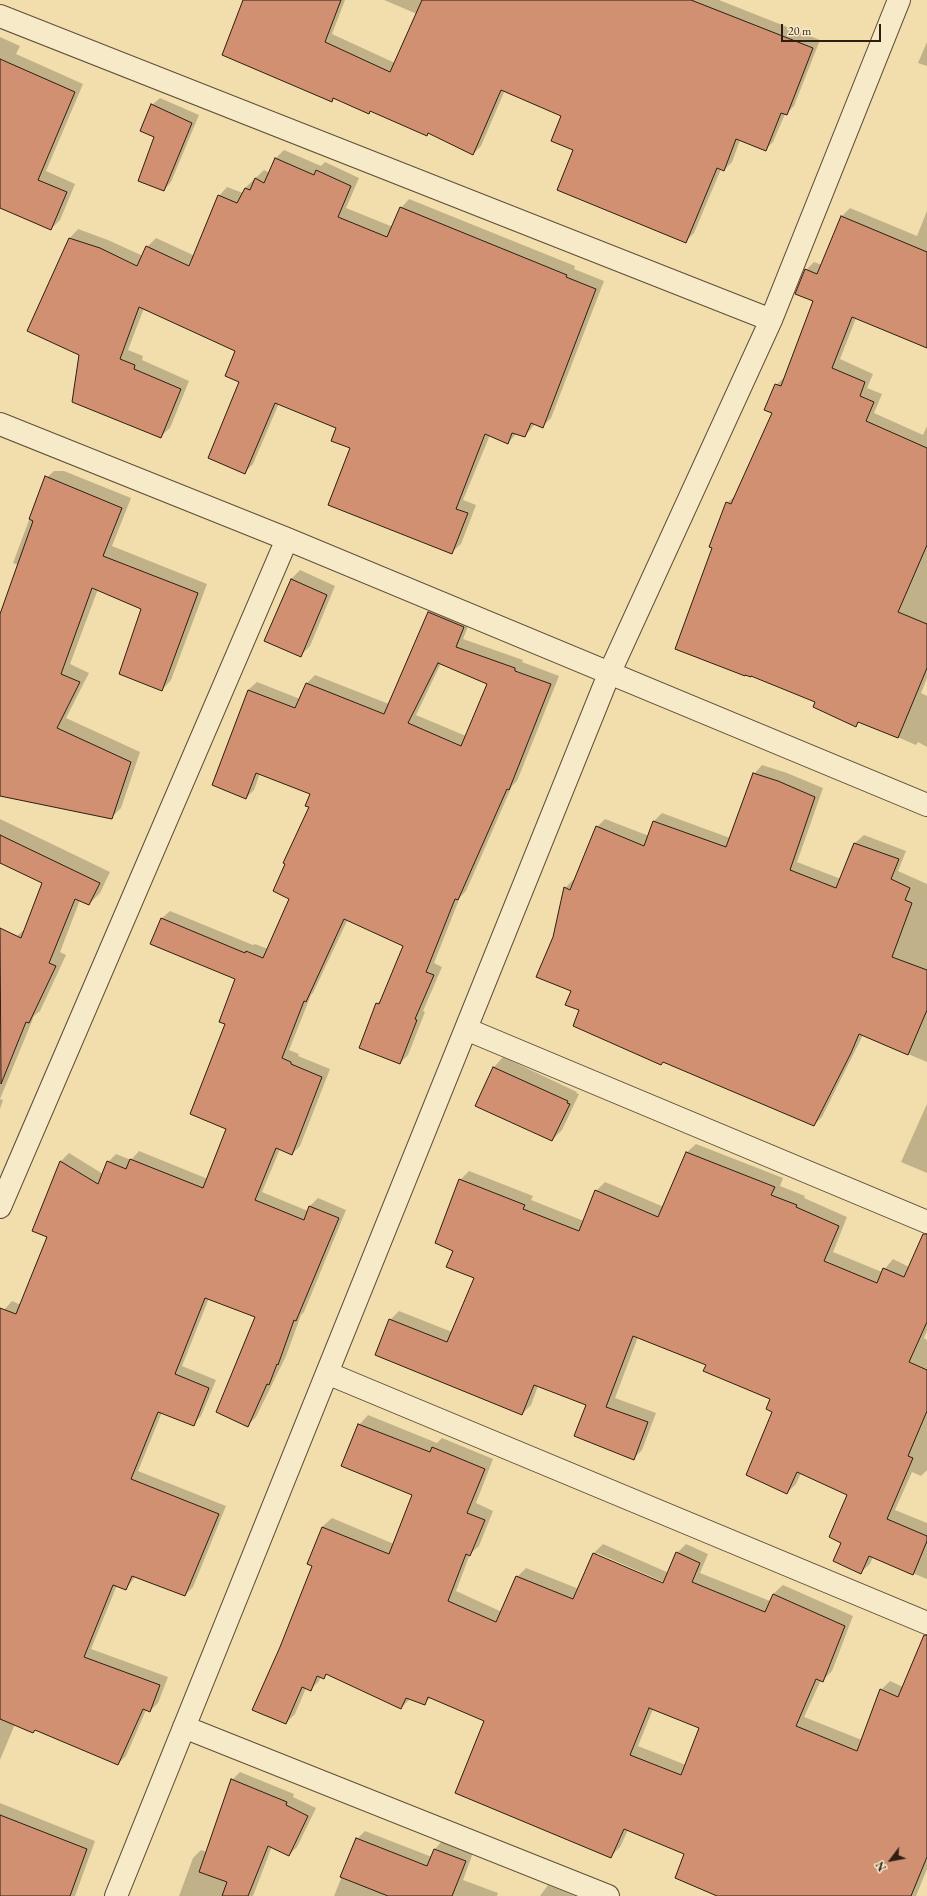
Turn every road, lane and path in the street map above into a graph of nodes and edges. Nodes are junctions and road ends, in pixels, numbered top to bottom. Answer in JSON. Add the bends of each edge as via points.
{"nodes":[{"id":1,"x":899,"y":0,"type":"edge"},
{"id":2,"x":0,"y":16,"type":"edge"},
{"id":3,"x":771,"y":320,"type":"junction"},
{"id":4,"x":0,"y":424,"type":"edge"},
{"id":5,"x":286,"y":539,"type":"junction"},
{"id":6,"x":609,"y":674,"type":"junction"},
{"id":7,"x":927,"y":805,"type":"edge"},
{"id":8,"x":466,"y":1029,"type":"junction"},
{"id":9,"x":0,"y":1207,"type":"edge"},
{"id":10,"x":927,"y":1222,"type":"edge"},
{"id":11,"x":327,"y":1373,"type":"junction"},
{"id":12,"x":927,"y":1623,"type":"edge"},
{"id":13,"x":184,"y":1727,"type":"junction"},
{"id":14,"x":116,"y":1896,"type":"edge"},
{"id":15,"x":608,"y":1896,"type":"edge"}],
"edges":[{"from":1,"to":3,"type":"street"},
{"from":2,"to":3,"type":"street"},
{"from":3,"to":6,"type":"street"},
{"from":4,"to":5,"type":"street"},
{"from":5,"to":6,"type":"street"},
{"from":5,"to":9,"type":"street"},
{"from":6,"to":7,"type":"street"},
{"from":6,"to":8,"type":"street"},
{"from":8,"to":10,"type":"street"},
{"from":8,"to":11,"type":"street"},
{"from":11,"to":12,"type":"street"},
{"from":11,"to":13,"type":"street"},
{"from":13,"to":14,"type":"street"},
{"from":13,"to":15,"type":"street"}]}
